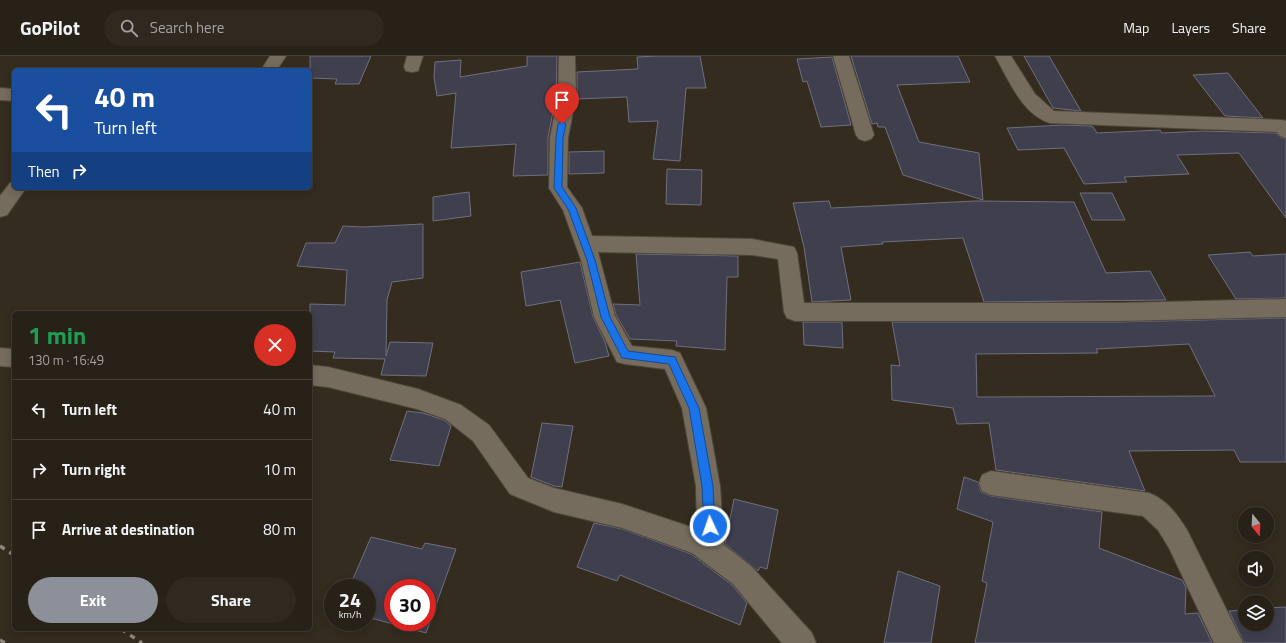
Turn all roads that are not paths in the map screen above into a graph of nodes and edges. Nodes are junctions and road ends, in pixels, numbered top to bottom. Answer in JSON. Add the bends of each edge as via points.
{"nodes":[{"id":1,"x":278,"y":56,"type":"edge"},
{"id":2,"x":567,"y":56,"type":"edge"},
{"id":3,"x":841,"y":56,"type":"edge"},
{"id":4,"x":1003,"y":56,"type":"edge"},
{"id":5,"x":270,"y":68,"type":"edge"},
{"id":6,"x":0,"y":94,"type":"edge"},
{"id":7,"x":12,"y":95,"type":"edge"},
{"id":8,"x":1286,"y":132,"type":"edge"},
{"id":9,"x":865,"y":135,"type":"dead end"},
{"id":10,"x":15,"y":190,"type":"edge"},
{"id":11,"x":0,"y":210,"type":"edge"},
{"id":12,"x":585,"y":244,"type":"junction"},
{"id":13,"x":1286,"y":308,"type":"edge"},
{"id":14,"x":0,"y":357,"type":"edge"},
{"id":15,"x":12,"y":358,"type":"edge"},
{"id":16,"x":312,"y":375,"type":"edge"},
{"id":17,"x":991,"y":483,"type":"dead end"},
{"id":18,"x":711,"y":552,"type":"junction"},
{"id":19,"x":802,"y":643,"type":"edge"},
{"id":20,"x":1228,"y":643,"type":"edge"}],
"edges":[{"from":1,"to":5,"type":"street"},
{"from":2,"to":12,"type":"street","via":[[567,96],[559,138],[558,188],[572,208]]},
{"from":3,"to":9,"type":"street"},
{"from":4,"to":8,"type":"street","via":[[1034,104],[1050,117],[1282,126]]},
{"from":6,"to":7,"type":"street"},
{"from":10,"to":11,"type":"street"},
{"from":12,"to":13,"type":"street","via":[[752,247],[787,253],[795,312],[1118,312]]},
{"from":12,"to":18,"type":"street","via":[[605,317],[626,355],[672,360],[694,408],[708,486]]},
{"from":14,"to":15,"type":"street"},
{"from":16,"to":18,"type":"street","via":[[418,399],[452,412],[481,433],[519,486],[554,500],[622,516],[700,543]]},
{"from":17,"to":20,"type":"street","via":[[1149,505],[1168,521]]},
{"from":18,"to":19,"type":"street","via":[[742,575]]}]}
